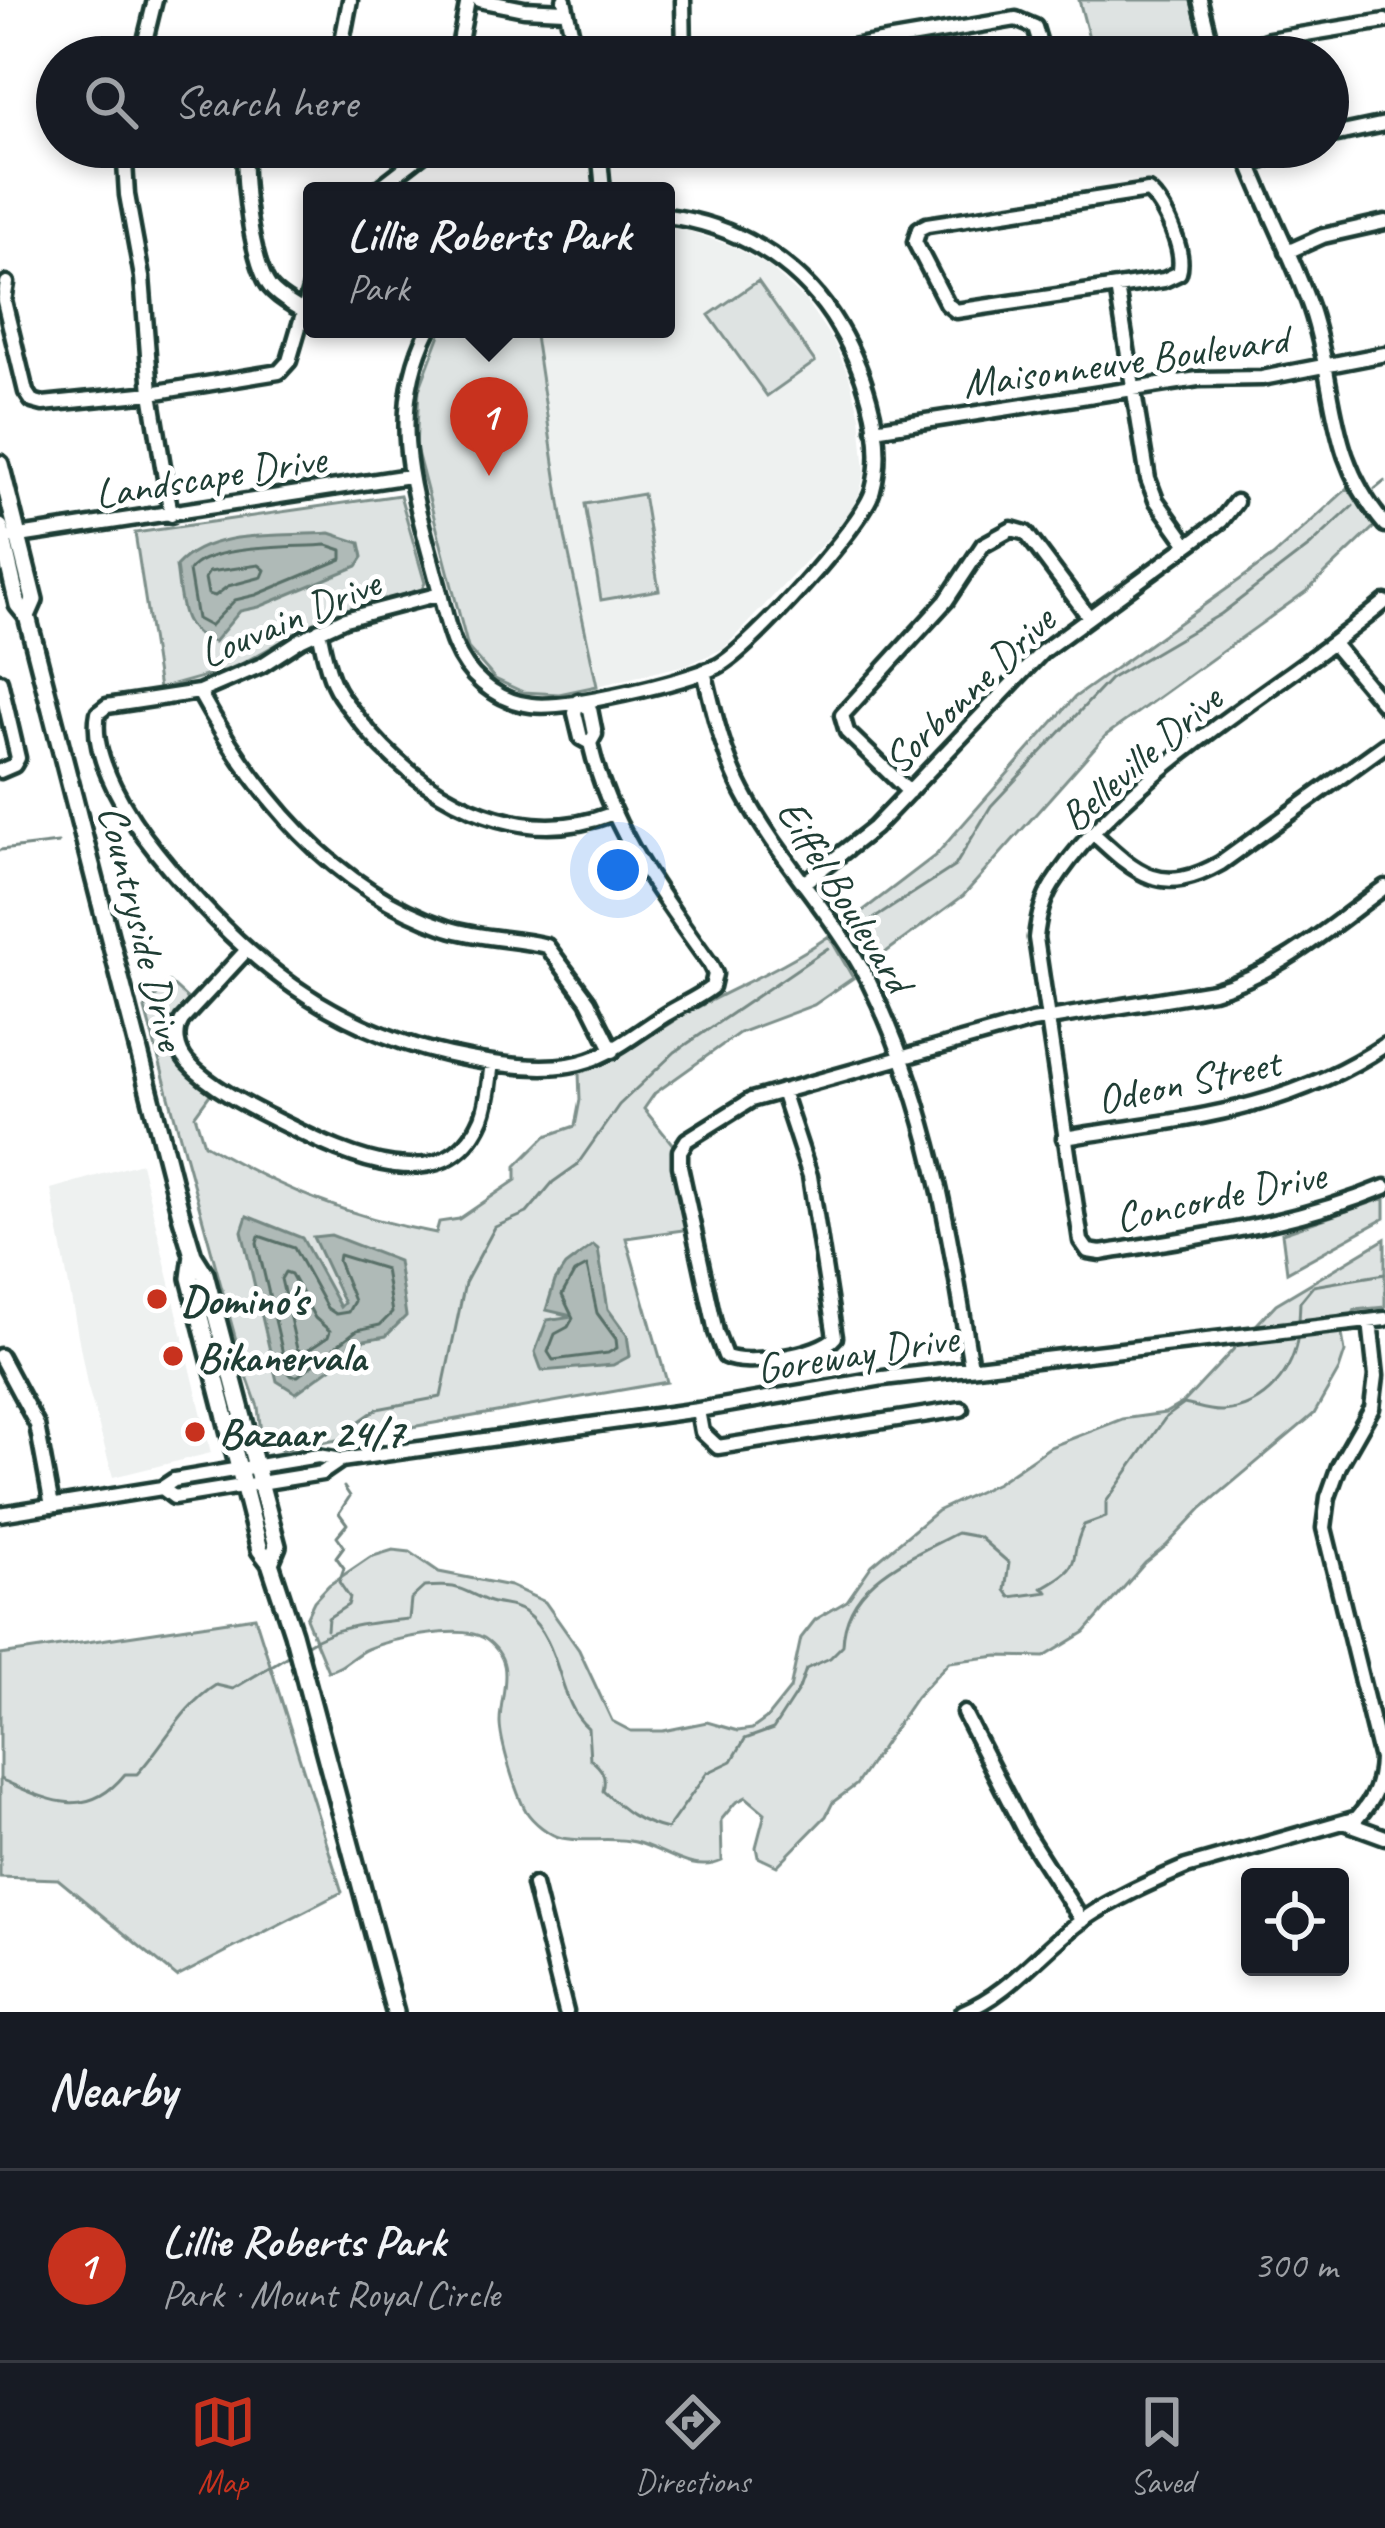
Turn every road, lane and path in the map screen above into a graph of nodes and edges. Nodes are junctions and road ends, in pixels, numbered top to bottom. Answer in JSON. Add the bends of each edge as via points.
{"nodes":[{"id":1,"x":155,"y":0,"type":"edge"},
{"id":2,"x":350,"y":0,"type":"edge"},
{"id":3,"x":468,"y":0,"type":"edge"},
{"id":4,"x":479,"y":0,"type":"edge"},
{"id":5,"x":683,"y":0,"type":"edge"},
{"id":6,"x":1200,"y":0,"type":"edge"},
{"id":7,"x":564,"y":5,"type":"edge"},
{"id":8,"x":1385,"y":21,"type":"edge"},
{"id":9,"x":146,"y":36,"type":"edge"},
{"id":10,"x":343,"y":36,"type":"edge"},
{"id":11,"x":461,"y":36,"type":"edge"},
{"id":12,"x":572,"y":36,"type":"edge"},
{"id":13,"x":684,"y":36,"type":"edge"},
{"id":14,"x":916,"y":36,"type":"edge"},
{"id":15,"x":1038,"y":36,"type":"edge"},
{"id":16,"x":1210,"y":36,"type":"edge"},
{"id":17,"x":1293,"y":36,"type":"edge"},
{"id":18,"x":1385,"y":124,"type":"edge"},
{"id":19,"x":1349,"y":132,"type":"edge"},
{"id":20,"x":126,"y":168,"type":"edge"},
{"id":21,"x":242,"y":168,"type":"edge"},
{"id":22,"x":1251,"y":168,"type":"edge"},
{"id":23,"x":675,"y":218,"type":"edge"},
{"id":24,"x":1385,"y":222,"type":"edge"},
{"id":25,"x":1287,"y":252,"type":"junction"},
{"id":26,"x":7,"y":283,"type":"dead end"},
{"id":27,"x":1117,"y":287,"type":"junction"},
{"id":28,"x":303,"y":305,"type":"edge"},
{"id":29,"x":301,"y":310,"type":"junction"},
{"id":30,"x":425,"y":338,"type":"edge"},
{"id":31,"x":1385,"y":354,"type":"edge"},
{"id":32,"x":1324,"y":367,"type":"junction"},
{"id":33,"x":1133,"y":388,"type":"junction"},
{"id":34,"x":151,"y":393,"type":"junction"},
{"id":35,"x":874,"y":429,"type":"junction"},
{"id":36,"x":0,"y":464,"type":"edge"},
{"id":37,"x":409,"y":476,"type":"junction"},
{"id":38,"x":1236,"y":502,"type":"dead end"},
{"id":39,"x":171,"y":515,"type":"junction"},
{"id":40,"x":1385,"y":525,"type":"edge"},
{"id":41,"x":6,"y":535,"type":"edge"},
{"id":42,"x":1188,"y":545,"type":"junction"},
{"id":43,"x":440,"y":594,"type":"junction"},
{"id":44,"x":1385,"y":602,"type":"edge"},
{"id":45,"x":1089,"y":617,"type":"junction"},
{"id":46,"x":319,"y":630,"type":"junction"},
{"id":47,"x":1334,"y":644,"type":"junction"},
{"id":48,"x":704,"y":671,"type":"junction"},
{"id":49,"x":0,"y":681,"type":"edge"},
{"id":50,"x":199,"y":692,"type":"junction"},
{"id":51,"x":578,"y":701,"type":"junction"},
{"id":52,"x":1385,"y":706,"type":"edge"},
{"id":53,"x":1385,"y":745,"type":"edge"},
{"id":54,"x":0,"y":771,"type":"edge"},
{"id":55,"x":909,"y":792,"type":"junction"},
{"id":56,"x":611,"y":814,"type":"junction"},
{"id":57,"x":1094,"y":834,"type":"junction"},
{"id":58,"x":806,"y":882,"type":"junction"},
{"id":59,"x":1385,"y":887,"type":"edge"},
{"id":60,"x":245,"y":952,"type":"junction"},
{"id":61,"x":1047,"y":1018,"type":"junction"},
{"id":62,"x":1385,"y":1045,"type":"edge"},
{"id":63,"x":614,"y":1051,"type":"junction"},
{"id":64,"x":902,"y":1058,"type":"junction"},
{"id":65,"x":492,"y":1064,"type":"junction"},
{"id":66,"x":782,"y":1091,"type":"junction"},
{"id":67,"x":1064,"y":1138,"type":"junction"},
{"id":68,"x":1385,"y":1187,"type":"edge"},
{"id":69,"x":1385,"y":1319,"type":"edge"},
{"id":70,"x":1370,"y":1321,"type":"junction"},
{"id":71,"x":0,"y":1356,"type":"edge"},
{"id":72,"x":971,"y":1367,"type":"junction"},
{"id":73,"x":961,"y":1409,"type":"dead end"},
{"id":74,"x":698,"y":1410,"type":"junction"},
{"id":75,"x":250,"y":1476,"type":"junction"},
{"id":76,"x":52,"y":1506,"type":"junction"},
{"id":77,"x":0,"y":1514,"type":"edge"},
{"id":78,"x":964,"y":1713,"type":"dead end"},
{"id":79,"x":1383,"y":1761,"type":"edge"},
{"id":80,"x":1344,"y":1822,"type":"junction"},
{"id":81,"x":1385,"y":1837,"type":"edge"},
{"id":82,"x":534,"y":1886,"type":"dead end"},
{"id":83,"x":1082,"y":1921,"type":"junction"},
{"id":84,"x":395,"y":2012,"type":"edge"},
{"id":85,"x":566,"y":2012,"type":"edge"},
{"id":86,"x":963,"y":2012,"type":"edge"}],
"edges":[{"from":1,"to":9,"type":"street"},
{"from":2,"to":10,"type":"street"},
{"from":3,"to":11,"type":"street"},
{"from":4,"to":7,"type":"street","via":[[524,9]]},
{"from":5,"to":13,"type":"street"},
{"from":6,"to":16,"type":"street"},
{"from":7,"to":12,"type":"street"},
{"from":8,"to":17,"type":"street"},
{"from":14,"to":15,"type":"street","via":[[1016,19]]},
{"from":18,"to":19,"type":"street"},
{"from":20,"to":34,"type":"street"},
{"from":21,"to":29,"type":"street","via":[[266,280]]},
{"from":22,"to":25,"type":"street"},
{"from":23,"to":35,"type":"street","via":[[748,240],[806,284],[851,351]]},
{"from":24,"to":25,"type":"street"},
{"from":25,"to":32,"type":"street"},
{"from":26,"to":34,"type":"street","via":[[4,301],[32,401]]},
{"from":27,"to":27,"type":"street","via":[[1171,278],[1182,266],[1148,191],[927,225],[915,235],[956,311]]},
{"from":27,"to":33,"type":"street"},
{"from":28,"to":29,"type":"street"},
{"from":29,"to":34,"type":"street","via":[[279,372]]},
{"from":30,"to":37,"type":"street","via":[[406,400]]},
{"from":31,"to":32,"type":"street","name":"Maisonneuve Boulevard"},
{"from":32,"to":33,"type":"street","name":"Maisonneuve Boulevard"},
{"from":32,"to":40,"type":"street","via":[[1340,447]]},
{"from":33,"to":35,"type":"street","name":"Maisonneuve Boulevard"},
{"from":33,"to":42,"type":"street","via":[[1152,490]]},
{"from":34,"to":39,"type":"street"},
{"from":35,"to":48,"type":"street","via":[[874,487],[857,523],[736,653]]},
{"from":36,"to":41,"type":"main road","name":"Countryside Drive"},
{"from":37,"to":39,"type":"street","name":"Landscape Drive"},
{"from":37,"to":43,"type":"street"},
{"from":38,"to":42,"type":"street","name":"Sorbonne Drive"},
{"from":39,"to":41,"type":"street","name":"Landscape Drive"},
{"from":41,"to":75,"type":"main road","name":"Countryside Drive","via":[[34,600],[27,616],[193,1255],[190,1278]]},
{"from":42,"to":45,"type":"street","name":"Sorbonne Drive"},
{"from":43,"to":46,"type":"street","name":"Louvain Drive"},
{"from":43,"to":51,"type":"street","via":[[454,646],[479,681],[523,704]]},
{"from":44,"to":47,"type":"street","name":"Belleville Drive"},
{"from":45,"to":55,"type":"street","name":"Sorbonne Drive","via":[[1030,662]]},
{"from":45,"to":55,"type":"street","via":[[1026,533],[1012,529],[983,545],[946,601],[842,715],[843,727]]},
{"from":46,"to":50,"type":"street","name":"Louvain Drive"},
{"from":46,"to":56,"type":"street","via":[[342,698],[393,760],[433,791],[522,823],[584,824]]},
{"from":47,"to":52,"type":"street"},
{"from":47,"to":57,"type":"street","name":"Belleville Drive","via":[[1168,766]]},
{"from":48,"to":51,"type":"street"},
{"from":48,"to":58,"type":"street","name":"Eiffel Boulevard","via":[[742,791]]},
{"from":49,"to":54,"type":"street","via":[[18,758]]},
{"from":50,"to":60,"type":"street","name":"Louvain Drive","via":[[107,706],[96,728],[111,782],[137,827]]},
{"from":50,"to":63,"type":"street","via":[[227,744],[321,855],[432,922],[547,946]]},
{"from":51,"to":56,"type":"street","name":"Louvain Drive","via":[[590,711],[590,743]]},
{"from":53,"to":57,"type":"street","via":[[1197,875],[1144,877]]},
{"from":55,"to":58,"type":"street","name":"Sorbonne Drive"},
{"from":56,"to":63,"type":"street","name":"Louvain Drive","via":[[715,974],[706,992]]},
{"from":57,"to":61,"type":"street","name":"Belleville Drive","via":[[1040,910]]},
{"from":58,"to":64,"type":"street","name":"Eiffel Boulevard","via":[[851,951]]},
{"from":59,"to":61,"type":"street","via":[[1239,982]]},
{"from":60,"to":65,"type":"street","name":"Louvain Drive","via":[[363,1026]]},
{"from":60,"to":65,"type":"street","via":[[182,1019],[178,1041],[190,1065],[300,1132],[383,1164],[432,1164],[474,1132]]},
{"from":61,"to":64,"type":"street"},
{"from":61,"to":67,"type":"street","name":"Concorde Drive"},
{"from":62,"to":67,"type":"street","name":"Odeon Street","via":[[1327,1080],[1264,1104]]},
{"from":63,"to":65,"type":"street","name":"Louvain Drive","via":[[569,1065]]},
{"from":64,"to":66,"type":"street"},
{"from":64,"to":72,"type":"street","name":"Eiffel Boulevard","via":[[941,1184]]},
{"from":66,"to":66,"type":"street","via":[[727,1112],[680,1150],[716,1332],[725,1356],[740,1362],[822,1349],[835,1337],[810,1177]]},
{"from":67,"to":68,"type":"street","name":"Concorde Drive","via":[[1082,1241],[1096,1254],[1274,1225]]},
{"from":69,"to":70,"type":"street","name":"Goreway Drive"},
{"from":70,"to":72,"type":"street","name":"Goreway Drive"},
{"from":70,"to":79,"type":"street","via":[[1372,1408],[1339,1466],[1324,1528]]},
{"from":71,"to":76,"type":"street","via":[[37,1425]]},
{"from":72,"to":74,"type":"street","name":"Goreway Drive"},
{"from":73,"to":74,"type":"street","via":[[718,1447],[702,1432]]},
{"from":74,"to":75,"type":"street","name":"Goreway Drive","via":[[341,1460],[322,1473]]},
{"from":75,"to":76,"type":"street","name":"Goreway Drive","via":[[174,1480]]},
{"from":75,"to":84,"type":"main road","name":"Countryside Drive","via":[[277,1546],[270,1563]]},
{"from":76,"to":77,"type":"street","name":"Goreway Drive"},
{"from":78,"to":83,"type":"street"},
{"from":79,"to":80,"type":"street","via":[[1369,1804]]},
{"from":80,"to":81,"type":"street"},
{"from":80,"to":83,"type":"street","via":[[1186,1867]]},
{"from":82,"to":85,"type":"street"},
{"from":83,"to":86,"type":"street"}]}
